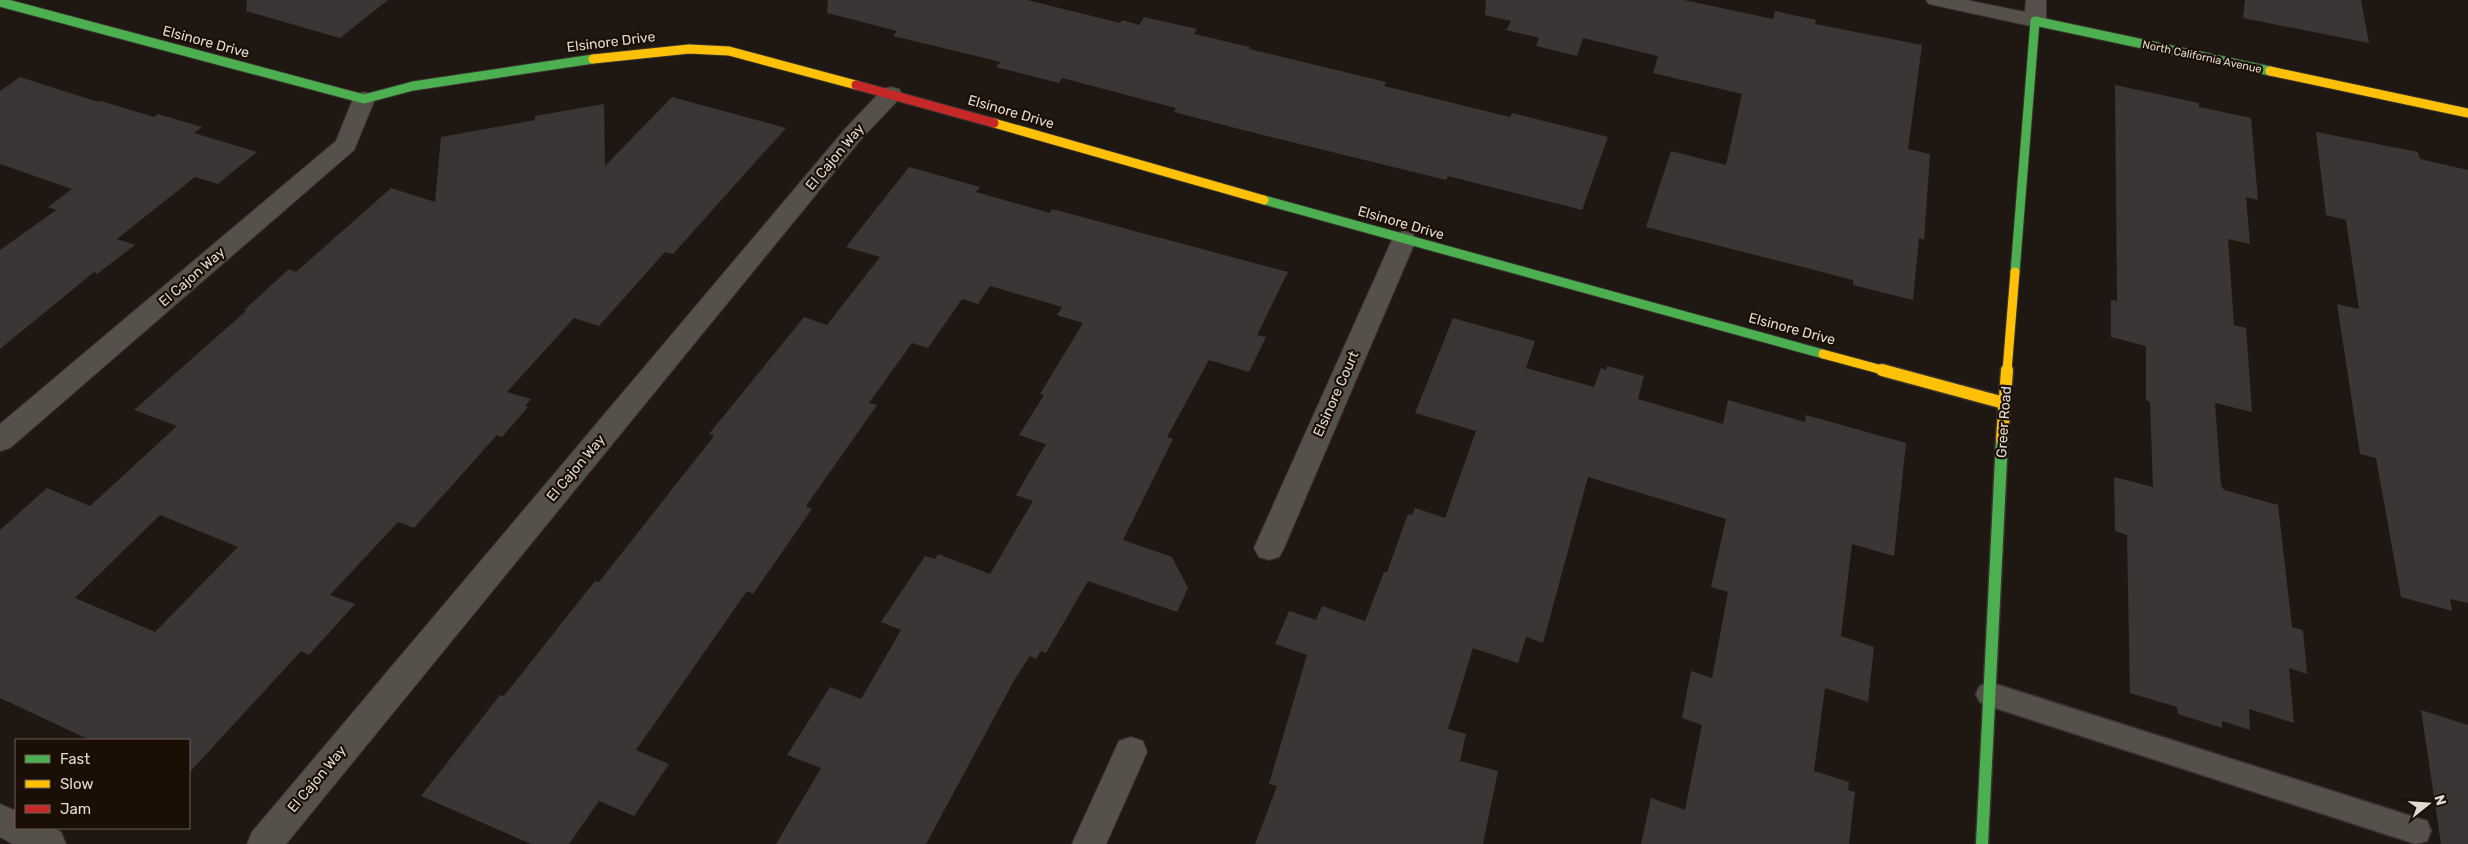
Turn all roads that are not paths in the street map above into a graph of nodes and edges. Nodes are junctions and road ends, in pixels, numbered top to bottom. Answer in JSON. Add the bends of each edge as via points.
{"nodes":[{"id":1,"x":1936,"y":0,"type":"edge"},
{"id":2,"x":0,"y":2,"type":"edge"},
{"id":3,"x":2036,"y":10,"type":"edge"},
{"id":4,"x":891,"y":94,"type":"junction"},
{"id":5,"x":364,"y":99,"type":"junction"},
{"id":6,"x":2468,"y":113,"type":"edge"},
{"id":7,"x":1404,"y":240,"type":"junction"},
{"id":8,"x":2004,"y":403,"type":"junction"},
{"id":9,"x":0,"y":440,"type":"edge"},
{"id":10,"x":1269,"y":548,"type":"dead end"},
{"id":11,"x":1989,"y":694,"type":"junction"},
{"id":12,"x":1131,"y":752,"type":"dead end"},
{"id":13,"x":0,"y":820,"type":"edge"},
{"id":14,"x":15,"y":827,"type":"edge"},
{"id":15,"x":18,"y":829,"type":"edge"},
{"id":16,"x":2417,"y":832,"type":"dead end"},
{"id":17,"x":49,"y":844,"type":"edge"},
{"id":18,"x":264,"y":844,"type":"edge"},
{"id":19,"x":1088,"y":844,"type":"edge"},
{"id":20,"x":1982,"y":844,"type":"edge"}],
"edges":[{"from":1,"to":3,"type":"street","name":"North California Avenue"},
{"from":2,"to":5,"type":"street","name":"Elsinore Drive"},
{"from":3,"to":6,"type":"street","name":"North California Avenue"},
{"from":3,"to":8,"type":"street","name":"Greer Road"},
{"from":4,"to":5,"type":"street","name":"Elsinore Drive","via":[[729,51],[690,50],[526,68],[414,86]]},
{"from":4,"to":7,"type":"street","name":"Elsinore Drive"},
{"from":4,"to":18,"type":"street","name":"El Cajon Way","via":[[835,156]]},
{"from":5,"to":9,"type":"street","name":"El Cajon Way","via":[[346,145]]},
{"from":7,"to":8,"type":"street","name":"Elsinore Drive"},
{"from":7,"to":10,"type":"street","name":"Elsinore Court"},
{"from":8,"to":11,"type":"street","name":"Greer Road"},
{"from":11,"to":16,"type":"lane"},
{"from":11,"to":20,"type":"street","name":"Greer Road"},
{"from":12,"to":19,"type":"street"},
{"from":13,"to":14,"type":"street"},
{"from":15,"to":17,"type":"street"}]}
